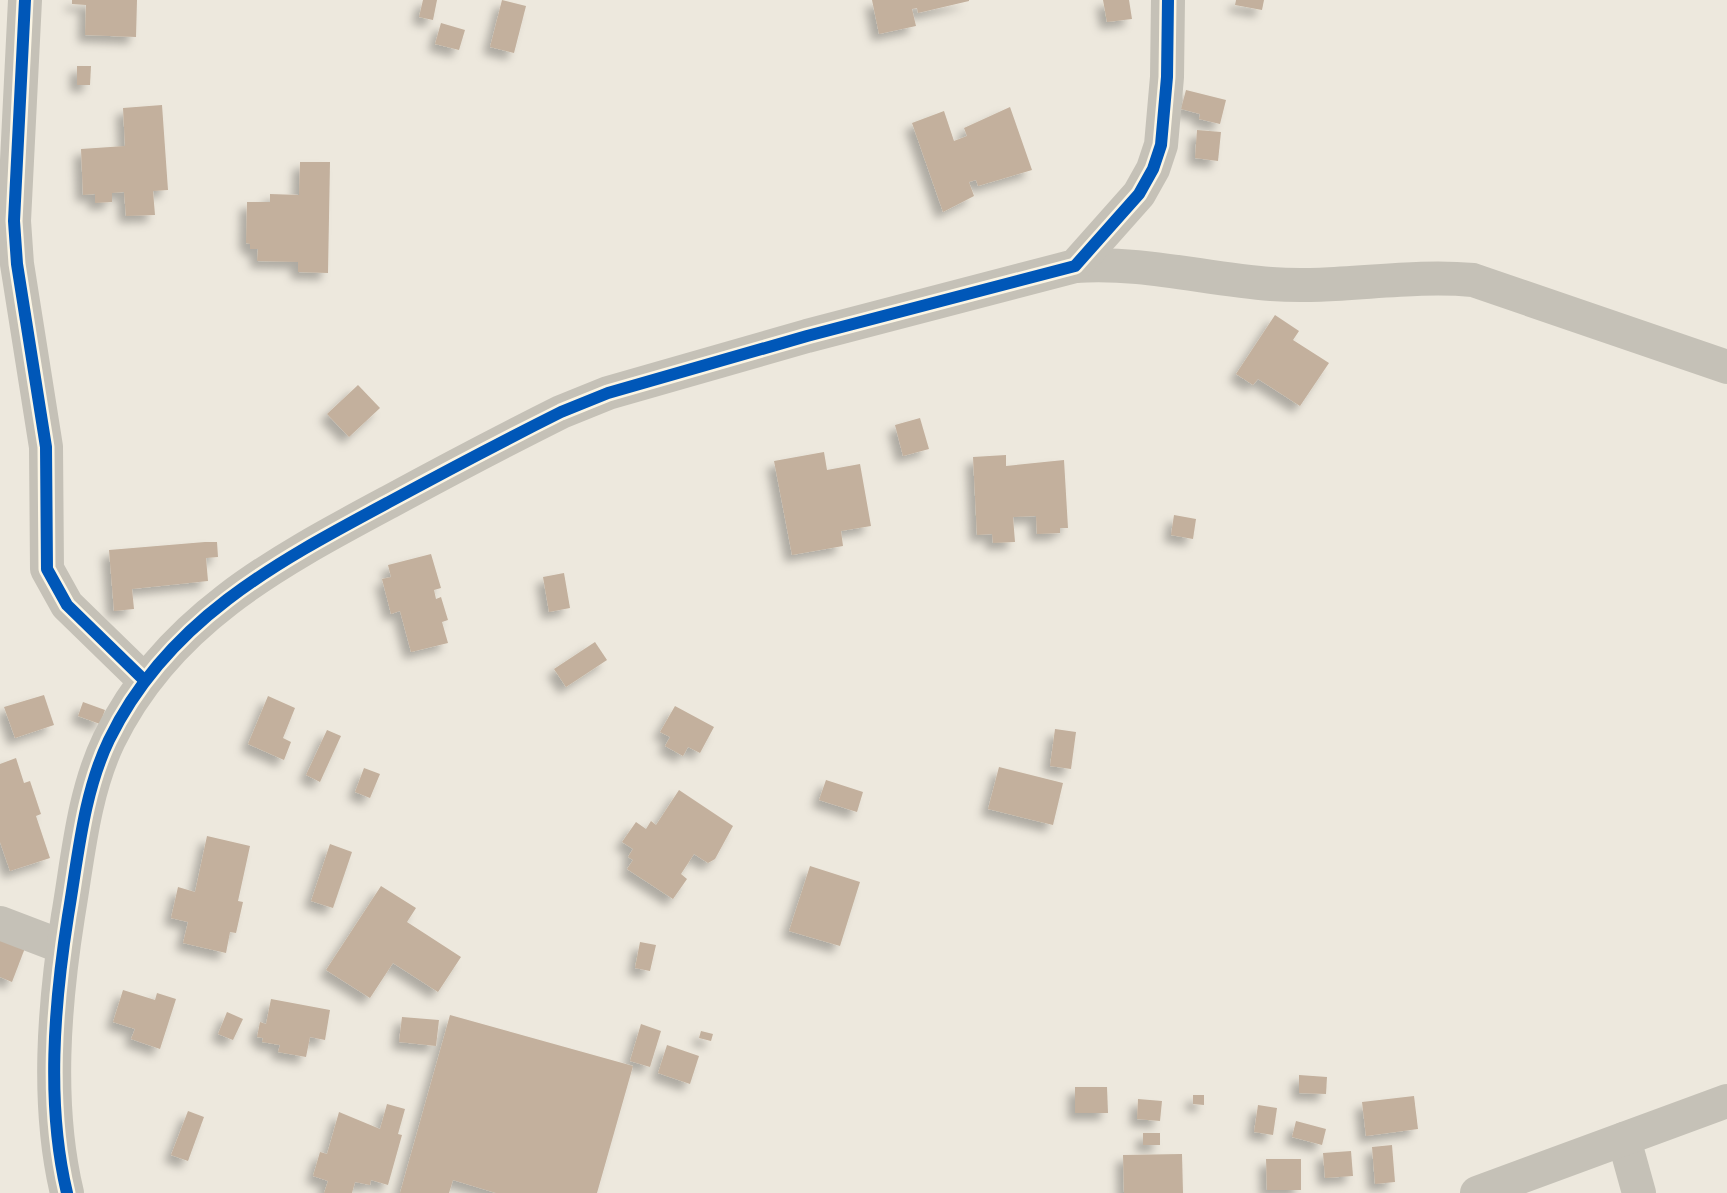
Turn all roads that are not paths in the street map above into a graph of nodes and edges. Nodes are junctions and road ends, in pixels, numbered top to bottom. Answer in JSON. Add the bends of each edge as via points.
{"nodes":[{"id":1,"x":25,"y":0,"type":"edge"},
{"id":2,"x":1168,"y":0,"type":"edge"},
{"id":3,"x":1075,"y":266,"type":"junction"},
{"id":4,"x":1727,"y":367,"type":"edge"},
{"id":5,"x":143,"y":679,"type":"junction"},
{"id":6,"x":0,"y":923,"type":"edge"},
{"id":7,"x":63,"y":947,"type":"junction"},
{"id":8,"x":1727,"y":1101,"type":"edge"},
{"id":9,"x":1624,"y":1139,"type":"junction"},
{"id":10,"x":67,"y":1193,"type":"edge"},
{"id":11,"x":1477,"y":1193,"type":"edge"},
{"id":12,"x":1639,"y":1193,"type":"edge"}],
"edges":[{"from":1,"to":5,"type":"street","via":[[14,221],[46,447],[47,569],[67,605]]},
{"from":2,"to":3,"type":"street","via":[[1161,145],[1153,169],[1139,194]]},
{"from":3,"to":4,"type":"street","via":[[1111,263],[1271,284],[1473,280]]},
{"from":3,"to":5,"type":"street","via":[[807,336],[608,393],[561,412],[284,558],[209,613]]},
{"from":5,"to":7,"type":"street","via":[[108,742],[93,785]]},
{"from":6,"to":7,"type":"street"},
{"from":7,"to":10,"type":"street","via":[[55,1073]]},
{"from":8,"to":9,"type":"street"},
{"from":9,"to":11,"type":"street"},
{"from":9,"to":12,"type":"street"}]}
